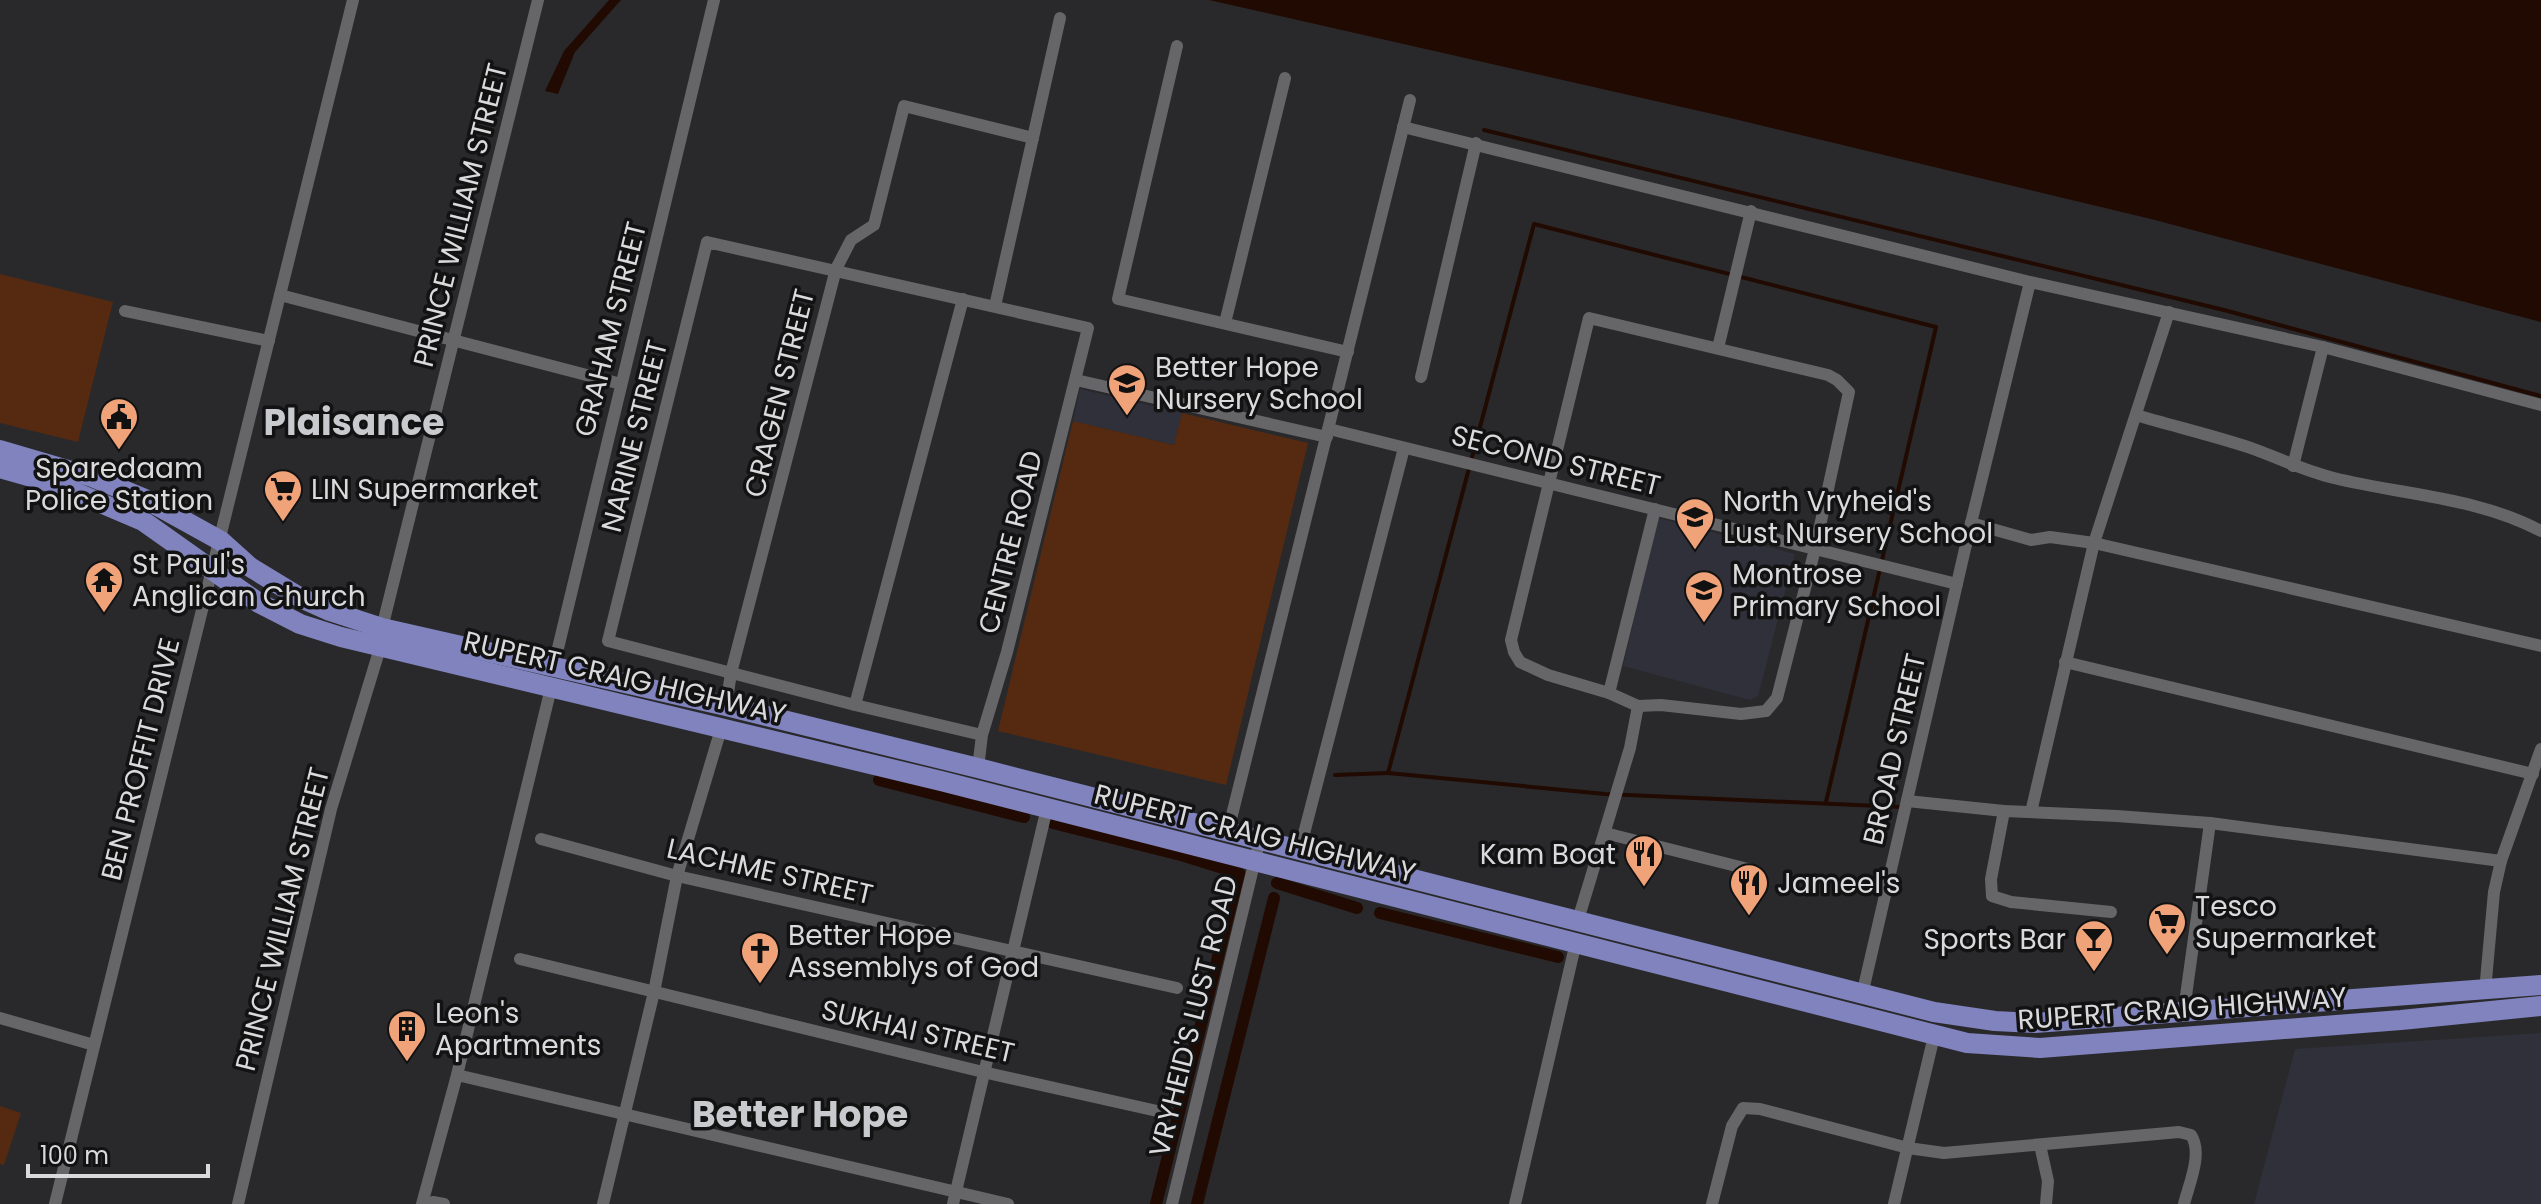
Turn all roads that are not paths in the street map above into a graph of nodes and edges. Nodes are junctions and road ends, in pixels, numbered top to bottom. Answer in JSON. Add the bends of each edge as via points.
{"nodes":[{"id":1,"x":353,"y":0,"type":"edge"},
{"id":2,"x":538,"y":0,"type":"edge"},
{"id":3,"x":714,"y":0,"type":"edge"},
{"id":4,"x":1060,"y":18,"type":"dead end"},
{"id":5,"x":1177,"y":46,"type":"dead end"},
{"id":6,"x":1285,"y":78,"type":"dead end"},
{"id":7,"x":1410,"y":100,"type":"dead end"},
{"id":8,"x":1403,"y":127,"type":"junction"},
{"id":9,"x":1033,"y":138,"type":"junction"},
{"id":10,"x":1476,"y":143,"type":"junction"},
{"id":11,"x":1751,"y":211,"type":"junction"},
{"id":12,"x":836,"y":269,"type":"junction"},
{"id":13,"x":2030,"y":282,"type":"junction"},
{"id":14,"x":280,"y":295,"type":"junction"},
{"id":15,"x":963,"y":299,"type":"junction"},
{"id":16,"x":995,"y":306,"type":"junction"},
{"id":17,"x":125,"y":311,"type":"dead end"},
{"id":18,"x":2169,"y":312,"type":"junction"},
{"id":19,"x":1225,"y":323,"type":"junction"},
{"id":20,"x":454,"y":340,"type":"junction"},
{"id":21,"x":269,"y":341,"type":"junction"},
{"id":22,"x":2323,"y":347,"type":"junction"},
{"id":23,"x":1718,"y":348,"type":"junction"},
{"id":24,"x":1348,"y":352,"type":"junction"},
{"id":25,"x":1421,"y":377,"type":"dead end"},
{"id":26,"x":1076,"y":380,"type":"junction"},
{"id":27,"x":621,"y":384,"type":"junction"},
{"id":28,"x":2541,"y":405,"type":"edge"},
{"id":29,"x":2136,"y":415,"type":"junction"},
{"id":30,"x":1328,"y":433,"type":"junction"},
{"id":31,"x":1404,"y":448,"type":"junction"},
{"id":32,"x":0,"y":450,"type":"edge"},
{"id":33,"x":2293,"y":466,"type":"junction"},
{"id":34,"x":0,"y":468,"type":"edge"},
{"id":35,"x":1548,"y":483,"type":"junction"},
{"id":36,"x":1655,"y":509,"type":"junction"},
{"id":37,"x":1971,"y":523,"type":"junction"},
{"id":38,"x":2541,"y":531,"type":"edge"},
{"id":39,"x":221,"y":541,"type":"junction"},
{"id":40,"x":2094,"y":543,"type":"junction"},
{"id":41,"x":1815,"y":549,"type":"junction"},
{"id":42,"x":212,"y":570,"type":"junction"},
{"id":43,"x":1957,"y":584,"type":"junction"},
{"id":44,"x":381,"y":638,"type":"junction"},
{"id":45,"x":2541,"y":646,"type":"edge"},
{"id":46,"x":2065,"y":662,"type":"junction"},
{"id":47,"x":731,"y":673,"type":"junction"},
{"id":48,"x":552,"y":678,"type":"junction"},
{"id":49,"x":1609,"y":693,"type":"junction"},
{"id":50,"x":855,"y":705,"type":"junction"},
{"id":51,"x":726,"y":706,"type":"junction"},
{"id":52,"x":1638,"y":706,"type":"junction"},
{"id":53,"x":721,"y":729,"type":"junction"},
{"id":54,"x":982,"y":735,"type":"junction"},
{"id":55,"x":2541,"y":749,"type":"edge"},
{"id":56,"x":978,"y":768,"type":"junction"},
{"id":57,"x":2533,"y":774,"type":"junction"},
{"id":58,"x":1907,"y":801,"type":"junction"},
{"id":59,"x":1047,"y":808,"type":"junction"},
{"id":60,"x":2004,"y":811,"type":"junction"},
{"id":61,"x":2031,"y":812,"type":"junction"},
{"id":62,"x":2210,"y":823,"type":"junction"},
{"id":63,"x":1228,"y":831,"type":"junction"},
{"id":64,"x":1605,"y":833,"type":"junction"},
{"id":65,"x":541,"y":839,"type":"dead end"},
{"id":66,"x":1260,"y":839,"type":"junction"},
{"id":67,"x":1300,"y":849,"type":"junction"},
{"id":68,"x":2501,"y":861,"type":"junction"},
{"id":69,"x":1254,"y":862,"type":"junction"},
{"id":70,"x":1756,"y":871,"type":"dead end"},
{"id":71,"x":677,"y":876,"type":"junction"},
{"id":72,"x":2111,"y":912,"type":"dead end"},
{"id":73,"x":1578,"y":920,"type":"junction"},
{"id":74,"x":1576,"y":942,"type":"junction"},
{"id":75,"x":1012,"y":950,"type":"junction"},
{"id":76,"x":520,"y":959,"type":"dead end"},
{"id":77,"x":2541,"y":985,"type":"edge"},
{"id":78,"x":1177,"y":988,"type":"dead end"},
{"id":79,"x":2485,"y":991,"type":"junction"},
{"id":80,"x":654,"y":992,"type":"junction"},
{"id":81,"x":1862,"y":995,"type":"junction"},
{"id":82,"x":2541,"y":1006,"type":"edge"},
{"id":83,"x":2184,"y":1010,"type":"junction"},
{"id":84,"x":0,"y":1018,"type":"edge"},
{"id":85,"x":1934,"y":1036,"type":"junction"},
{"id":86,"x":94,"y":1045,"type":"junction"},
{"id":87,"x":983,"y":1072,"type":"junction"},
{"id":88,"x":457,"y":1075,"type":"junction"},
{"id":89,"x":1166,"y":1113,"type":"dead end"},
{"id":90,"x":626,"y":1114,"type":"junction"},
{"id":91,"x":2040,"y":1145,"type":"junction"},
{"id":92,"x":1908,"y":1148,"type":"junction"},
{"id":93,"x":954,"y":1197,"type":"edge"},
{"id":94,"x":433,"y":1203,"type":"edge"},
{"id":95,"x":55,"y":1204,"type":"edge"},
{"id":96,"x":238,"y":1204,"type":"edge"},
{"id":97,"x":603,"y":1204,"type":"edge"},
{"id":98,"x":1008,"y":1204,"type":"edge"},
{"id":99,"x":1172,"y":1204,"type":"edge"},
{"id":100,"x":1515,"y":1204,"type":"edge"},
{"id":101,"x":1712,"y":1204,"type":"edge"},
{"id":102,"x":1894,"y":1204,"type":"edge"},
{"id":103,"x":2046,"y":1204,"type":"edge"},
{"id":104,"x":2184,"y":1204,"type":"edge"}],
"edges":[{"from":1,"to":14,"type":"street","name":"BEN PROFFIT DRIVE"},
{"from":2,"to":20,"type":"street","name":"PRINCE WILLIAM STREET"},
{"from":3,"to":27,"type":"street","name":"GRAHAM STREET"},
{"from":4,"to":9,"type":"street"},
{"from":5,"to":19,"type":"street","via":[[1118,299]]},
{"from":6,"to":19,"type":"street"},
{"from":7,"to":8,"type":"street"},
{"from":8,"to":10,"type":"street"},
{"from":8,"to":24,"type":"street"},
{"from":9,"to":12,"type":"street","name":"CRAGEN STREET","via":[[904,106],[874,225],[851,240]]},
{"from":9,"to":16,"type":"street"},
{"from":10,"to":11,"type":"street"},
{"from":10,"to":25,"type":"street"},
{"from":11,"to":13,"type":"street"},
{"from":11,"to":23,"type":"street"},
{"from":12,"to":15,"type":"street"},
{"from":12,"to":47,"type":"street","name":"CRAGEN STREET"},
{"from":12,"to":47,"type":"street","name":"NARINE STREET","via":[[707,242],[608,641]]},
{"from":13,"to":18,"type":"street"},
{"from":13,"to":37,"type":"street","name":"BROAD STREET"},
{"from":14,"to":20,"type":"street"},
{"from":14,"to":21,"type":"street","name":"BEN PROFFIT DRIVE"},
{"from":15,"to":16,"type":"street"},
{"from":15,"to":50,"type":"street"},
{"from":16,"to":26,"type":"street","name":"CENTRE ROAD","via":[[1088,328]]},
{"from":17,"to":21,"type":"street"},
{"from":18,"to":22,"type":"street"},
{"from":18,"to":29,"type":"street"},
{"from":19,"to":24,"type":"street"},
{"from":20,"to":27,"type":"street"},
{"from":20,"to":44,"type":"street","name":"PRINCE WILLIAM STREET"},
{"from":21,"to":39,"type":"street","name":"BEN PROFFIT DRIVE"},
{"from":22,"to":28,"type":"street"},
{"from":22,"to":33,"type":"street"},
{"from":23,"to":35,"type":"street","via":[[1589,318]]},
{"from":23,"to":41,"type":"street","via":[[1828,375],[1849,392]]},
{"from":24,"to":30,"type":"street"},
{"from":26,"to":30,"type":"street","name":"SECOND STREET"},
{"from":26,"to":54,"type":"street","name":"CENTRE ROAD"},
{"from":27,"to":48,"type":"street","name":"GRAHAM STREET"},
{"from":29,"to":33,"type":"street"},
{"from":29,"to":40,"type":"street"},
{"from":30,"to":31,"type":"street","name":"SECOND STREET"},
{"from":30,"to":63,"type":"street"},
{"from":31,"to":35,"type":"street","name":"SECOND STREET"},
{"from":31,"to":67,"type":"street"},
{"from":32,"to":39,"type":"main road","name":"RUPERT CRAIG HIGHWAY","via":[[92,477]]},
{"from":33,"to":38,"type":"street","via":[[2485,509]]},
{"from":34,"to":42,"type":"main road","name":"RUPERT CRAIG HIGHWAY","via":[[56,484],[143,521]]},
{"from":35,"to":36,"type":"street","name":"SECOND STREET"},
{"from":35,"to":49,"type":"street","via":[[1511,640],[1514,652],[1520,662],[1548,675]]},
{"from":36,"to":41,"type":"street","name":"SECOND STREET"},
{"from":36,"to":49,"type":"street"},
{"from":37,"to":40,"type":"street","via":[[2031,540]]},
{"from":37,"to":43,"type":"street","name":"BROAD STREET"},
{"from":39,"to":42,"type":"street","name":"BEN PROFFIT DRIVE"},
{"from":39,"to":44,"type":"main road","name":"RUPERT CRAIG HIGHWAY","via":[[250,567],[301,598]]},
{"from":40,"to":45,"type":"street"},
{"from":40,"to":46,"type":"street"},
{"from":41,"to":43,"type":"street","name":"SECOND STREET"},
{"from":41,"to":52,"type":"street","via":[[1777,698],[1766,711]]},
{"from":42,"to":44,"type":"main road","name":"RUPERT CRAIG HIGHWAY","via":[[300,624]]},
{"from":42,"to":86,"type":"street","name":"BEN PROFFIT DRIVE"},
{"from":43,"to":58,"type":"street","name":"BROAD STREET"},
{"from":44,"to":48,"type":"main road","name":"RUPERT CRAIG HIGHWAY"},
{"from":44,"to":96,"type":"street","name":"PRINCE WILLIAM STREET","via":[[331,809]]},
{"from":46,"to":57,"type":"street"},
{"from":46,"to":61,"type":"street"},
{"from":47,"to":50,"type":"street"},
{"from":47,"to":51,"type":"street","name":"CRAGEN STREET"},
{"from":48,"to":51,"type":"main road","name":"RUPERT CRAIG HIGHWAY"},
{"from":48,"to":53,"type":"main road","name":"RUPERT CRAIG HIGHWAY"},
{"from":48,"to":88,"type":"street","name":"GRAHAM STREET"},
{"from":49,"to":52,"type":"street"},
{"from":50,"to":54,"type":"street"},
{"from":51,"to":56,"type":"main road","name":"RUPERT CRAIG HIGHWAY"},
{"from":52,"to":64,"type":"street"},
{"from":53,"to":59,"type":"main road","name":"RUPERT CRAIG HIGHWAY"},
{"from":53,"to":71,"type":"street"},
{"from":54,"to":56,"type":"street","name":"CENTRE ROAD"},
{"from":55,"to":57,"type":"street"},
{"from":56,"to":63,"type":"main road","name":"RUPERT CRAIG HIGHWAY"},
{"from":57,"to":68,"type":"street"},
{"from":58,"to":60,"type":"street"},
{"from":58,"to":81,"type":"street","name":"BROAD STREET"},
{"from":59,"to":69,"type":"main road","name":"RUPERT CRAIG HIGHWAY"},
{"from":59,"to":75,"type":"street"},
{"from":60,"to":61,"type":"street"},
{"from":60,"to":72,"type":"street","via":[[1992,896]]},
{"from":61,"to":62,"type":"street"},
{"from":62,"to":68,"type":"street"},
{"from":62,"to":83,"type":"street"},
{"from":63,"to":66,"type":"main road","name":"RUPERT CRAIG HIGHWAY"},
{"from":64,"to":70,"type":"street"},
{"from":64,"to":73,"type":"street"},
{"from":65,"to":71,"type":"street","name":"LACHME STREET"},
{"from":66,"to":67,"type":"main road","name":"RUPERT CRAIG HIGHWAY"},
{"from":66,"to":69,"type":"street","name":"VRYHEID'S LUST ROAD"},
{"from":67,"to":73,"type":"main road","name":"RUPERT CRAIG HIGHWAY"},
{"from":68,"to":79,"type":"street"},
{"from":69,"to":74,"type":"main road","name":"RUPERT CRAIG HIGHWAY"},
{"from":69,"to":99,"type":"street","name":"VRYHEID'S LUST ROAD"},
{"from":71,"to":75,"type":"street","name":"LACHME STREET"},
{"from":71,"to":80,"type":"street"},
{"from":73,"to":81,"type":"main road","name":"RUPERT CRAIG HIGHWAY"},
{"from":74,"to":85,"type":"main road","name":"RUPERT CRAIG HIGHWAY"},
{"from":74,"to":100,"type":"street"},
{"from":75,"to":78,"type":"street","name":"LACHME STREET"},
{"from":75,"to":87,"type":"street"},
{"from":76,"to":80,"type":"street","name":"SUKHAI STREET"},
{"from":77,"to":79,"type":"main road","name":"RUPERT CRAIG HIGHWAY"},
{"from":79,"to":83,"type":"main road","name":"RUPERT CRAIG HIGHWAY"},
{"from":80,"to":87,"type":"street","name":"SUKHAI STREET"},
{"from":80,"to":90,"type":"street"},
{"from":81,"to":83,"type":"main road","name":"RUPERT CRAIG HIGHWAY","via":[[1934,1012],[2035,1023]]},
{"from":82,"to":85,"type":"main road","name":"RUPERT CRAIG HIGHWAY","via":[[2040,1048]]},
{"from":84,"to":86,"type":"street"},
{"from":85,"to":92,"type":"street"},
{"from":86,"to":95,"type":"street","name":"BEN PROFFIT DRIVE"},
{"from":87,"to":89,"type":"street","name":"SUKHAI STREET"},
{"from":87,"to":93,"type":"street"},
{"from":88,"to":90,"type":"street"},
{"from":88,"to":94,"type":"street","name":"GRAHAM STREET"},
{"from":90,"to":93,"type":"street"},
{"from":90,"to":97,"type":"street"},
{"from":91,"to":92,"type":"street","via":[[1944,1153]]},
{"from":91,"to":103,"type":"street","via":[[2048,1181]]},
{"from":91,"to":104,"type":"street","via":[[2191,1135],[2195,1158]]},
{"from":92,"to":101,"type":"street","via":[[1743,1108],[1732,1126]]},
{"from":92,"to":102,"type":"street"},
{"from":93,"to":98,"type":"street"}]}
